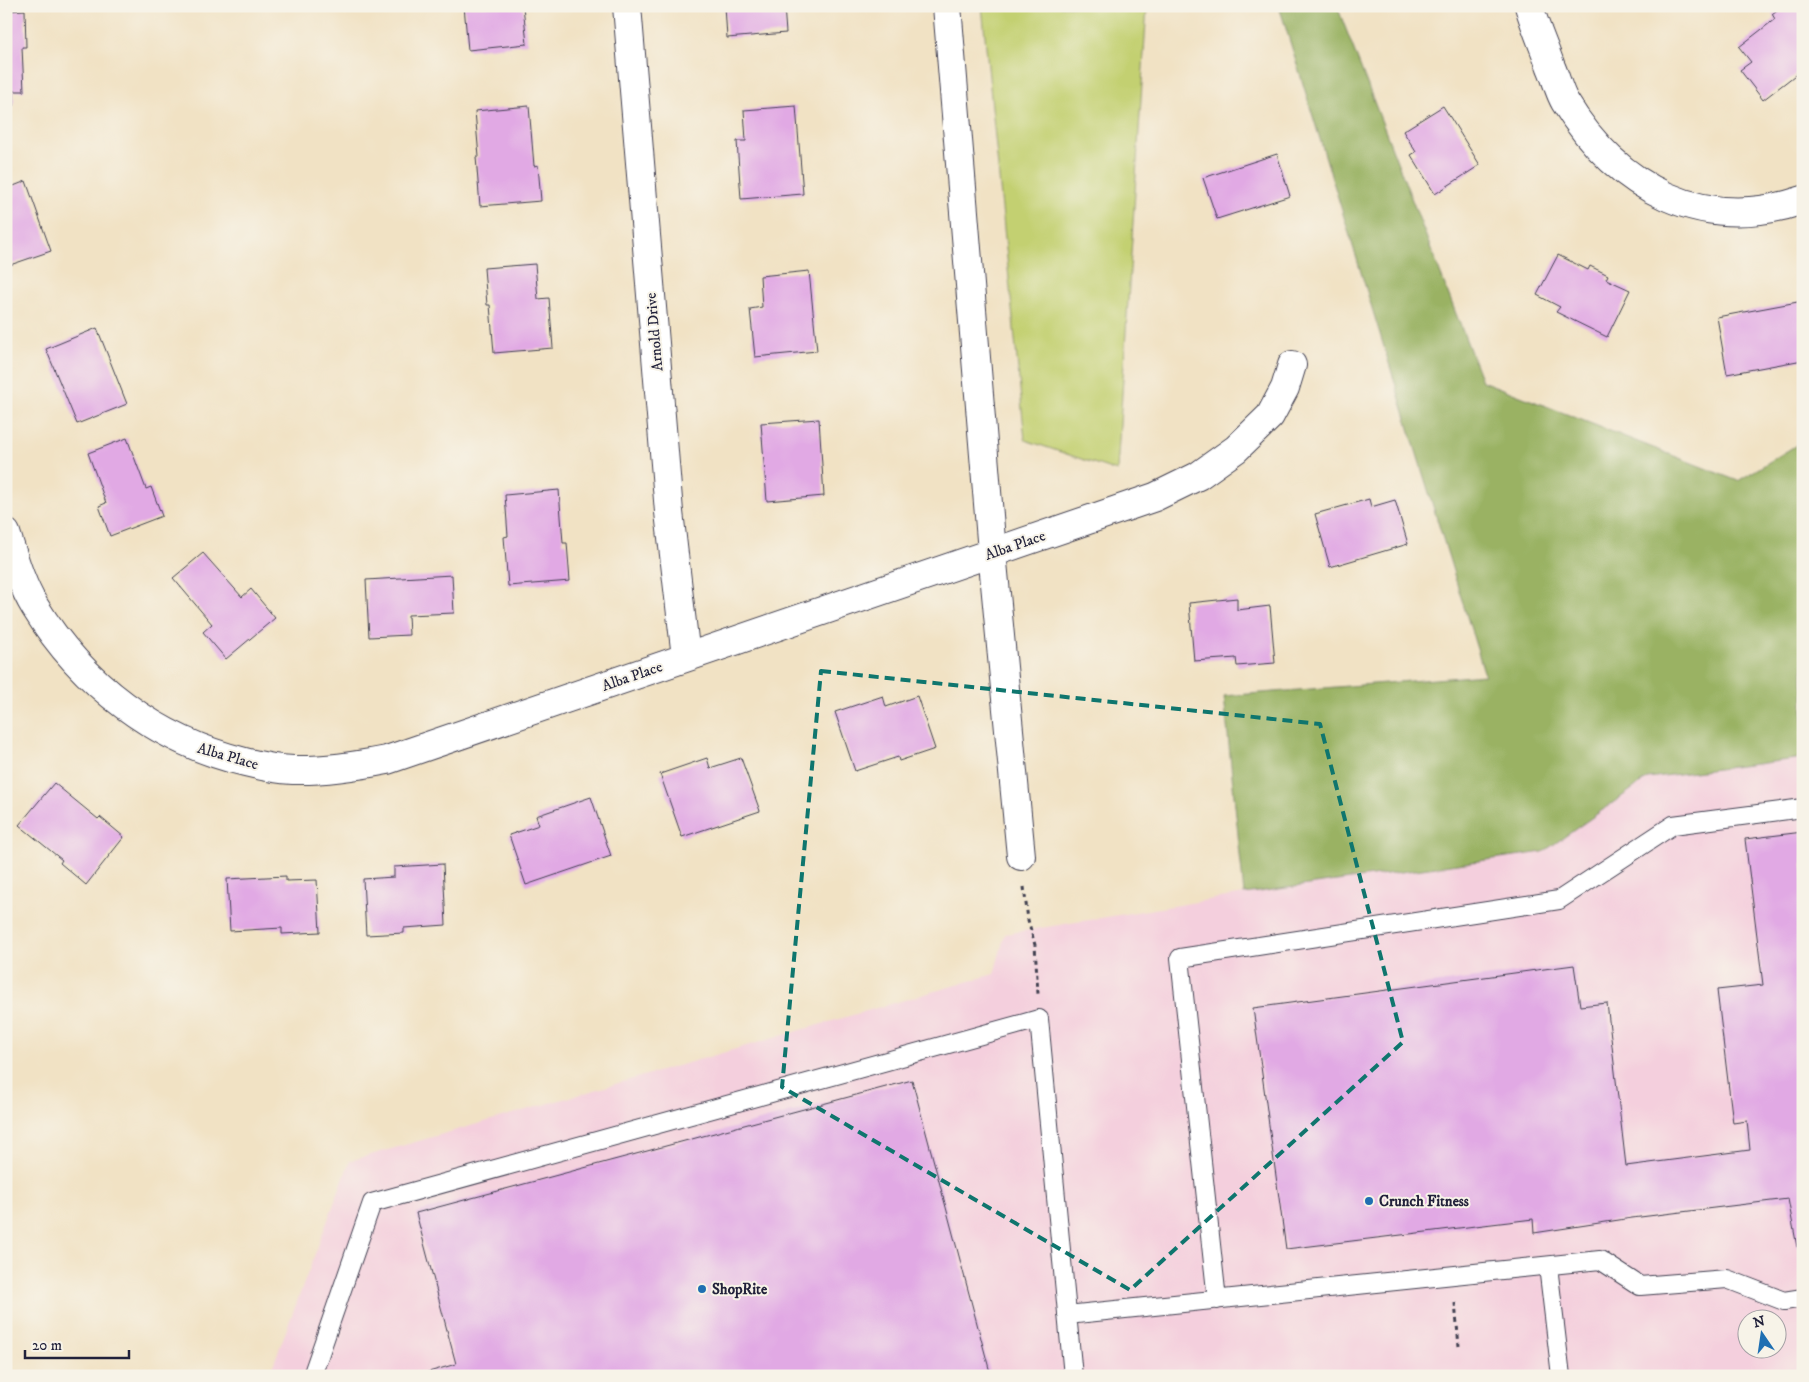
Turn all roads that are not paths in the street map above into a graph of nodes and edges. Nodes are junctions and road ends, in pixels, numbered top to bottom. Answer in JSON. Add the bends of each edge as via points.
{"nodes":[{"id":1,"x":627,"y":6,"type":"edge"},
{"id":2,"x":947,"y":6,"type":"edge"},
{"id":3,"x":1529,"y":6,"type":"edge"},
{"id":4,"x":1803,"y":200,"type":"edge"},
{"id":5,"x":1292,"y":365,"type":"dead end"},
{"id":6,"x":6,"y":533,"type":"edge"},
{"id":7,"x":992,"y":552,"type":"junction"},
{"id":8,"x":686,"y":657,"type":"junction"},
{"id":9,"x":1803,"y":808,"type":"edge"},
{"id":10,"x":1021,"y":856,"type":"road end"},
{"id":11,"x":1548,"y":1266,"type":"junction"},
{"id":12,"x":1803,"y":1298,"type":"edge"},
{"id":13,"x":1217,"y":1300,"type":"junction"},
{"id":14,"x":1067,"y":1315,"type":"junction"},
{"id":15,"x":312,"y":1376,"type":"edge"},
{"id":16,"x":1073,"y":1376,"type":"edge"},
{"id":17,"x":1561,"y":1376,"type":"edge"}],
"edges":[{"from":1,"to":8,"type":"street","name":"Arnold Drive","via":[[669,512]]},
{"from":2,"to":7,"type":"street"},
{"from":3,"to":4,"type":"street","via":[[1564,100],[1591,139],[1625,172],[1688,206],[1723,212],[1781,208]]},
{"from":5,"to":7,"type":"street","name":"Alba Place","via":[[1270,416],[1236,449],[1198,476],[1155,496]]},
{"from":6,"to":8,"type":"street","name":"Alba Place","via":[[18,573],[35,606],[63,647],[101,687],[135,714],[179,740],[220,756],[270,768],[341,768],[387,760]]},
{"from":7,"to":8,"type":"street","name":"Alba Place"},
{"from":7,"to":10,"type":"street"},
{"from":9,"to":13,"type":"lane","via":[[1673,825],[1559,900],[1180,958]]},
{"from":11,"to":12,"type":"lane","via":[[1600,1260],[1640,1286],[1727,1280],[1784,1301]]},
{"from":11,"to":13,"type":"lane"},
{"from":11,"to":17,"type":"lane"},
{"from":13,"to":14,"type":"lane"},
{"from":14,"to":15,"type":"lane","via":[[1039,1019],[372,1203]]},
{"from":14,"to":16,"type":"lane"}]}
